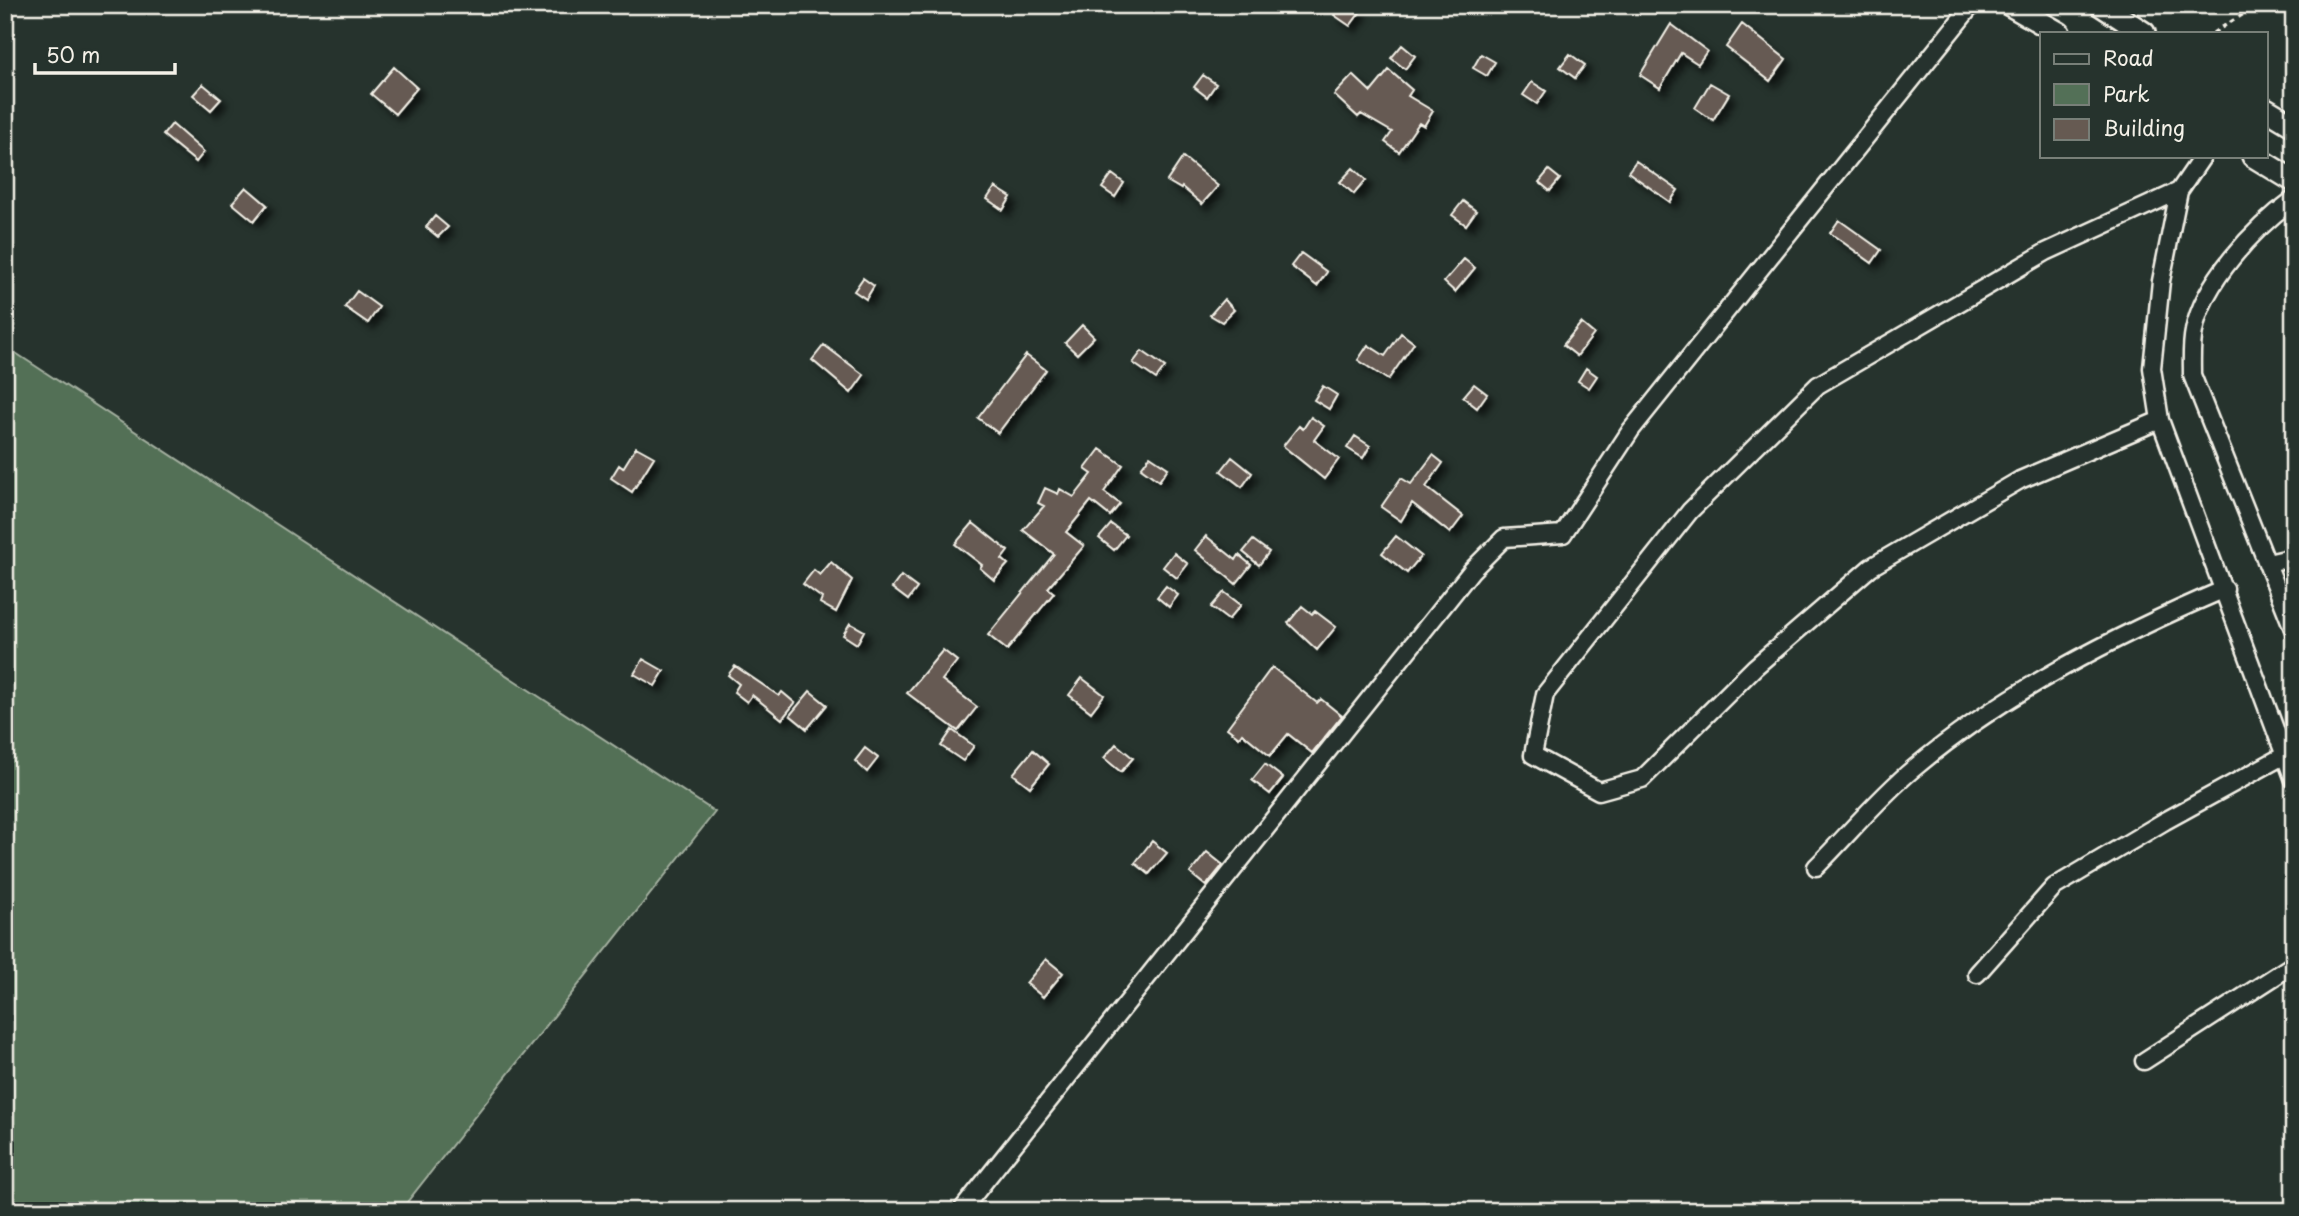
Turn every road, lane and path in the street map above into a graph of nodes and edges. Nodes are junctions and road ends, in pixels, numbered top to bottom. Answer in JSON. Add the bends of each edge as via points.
{"nodes":[{"id":1,"x":1972,"y":5,"type":"edge"},
{"id":2,"x":2010,"y":5,"type":"edge"},
{"id":3,"x":2101,"y":5,"type":"edge"},
{"id":4,"x":2258,"y":5,"type":"edge"},
{"id":5,"x":2057,"y":32,"type":"edge"},
{"id":6,"x":2142,"y":32,"type":"edge"},
{"id":7,"x":2215,"y":32,"type":"edge"},
{"id":8,"x":2268,"y":110,"type":"edge"},
{"id":9,"x":2294,"y":126,"type":"edge"},
{"id":10,"x":2202,"y":158,"type":"edge"},
{"id":11,"x":2256,"y":158,"type":"edge"},
{"id":12,"x":2294,"y":181,"type":"edge"},
{"id":13,"x":2179,"y":191,"type":"junction"},
{"id":14,"x":2294,"y":199,"type":"edge"},
{"id":15,"x":2160,"y":420,"type":"junction"},
{"id":16,"x":2294,"y":557,"type":"edge"},
{"id":17,"x":2268,"y":563,"type":"junction"},
{"id":18,"x":2225,"y":589,"type":"junction"},
{"id":19,"x":2294,"y":631,"type":"edge"},
{"id":20,"x":2285,"y":755,"type":"junction"},
{"id":21,"x":2294,"y":780,"type":"edge"},
{"id":22,"x":1816,"y":867,"type":"dead end"},
{"id":23,"x":2294,"y":964,"type":"edge"},
{"id":24,"x":1977,"y":974,"type":"dead end"},
{"id":25,"x":2144,"y":1061,"type":"dead end"},
{"id":26,"x":961,"y":1211,"type":"edge"}],
"edges":[{"from":1,"to":26,"type":"street","via":[[1647,410],[1563,534],[1504,538],[1472,570]]},
{"from":2,"to":5,"type":"main road"},
{"from":3,"to":6,"type":"main road"},
{"from":4,"to":7,"type":"path"},
{"from":8,"to":9,"type":"main road"},
{"from":10,"to":13,"type":"street"},
{"from":11,"to":12,"type":"main road"},
{"from":13,"to":15,"type":"street","via":[[2161,281],[2152,368]]},
{"from":13,"to":15,"type":"street","via":[[2046,252],[1818,386],[1690,511],[1545,694],[1533,755],[1599,791],[1642,779],[1755,667],[1871,567],[2020,480]]},
{"from":14,"to":17,"type":"street","via":[[2265,220],[2208,291],[2194,332],[2192,375]]},
{"from":15,"to":18,"type":"street"},
{"from":16,"to":17,"type":"street"},
{"from":17,"to":19,"type":"street"},
{"from":18,"to":20,"type":"street"},
{"from":18,"to":22,"type":"street","via":[[2127,631],[2015,696],[1913,769]]},
{"from":20,"to":21,"type":"street"},
{"from":20,"to":24,"type":"street","via":[[2054,887]]},
{"from":23,"to":25,"type":"street"}]}
